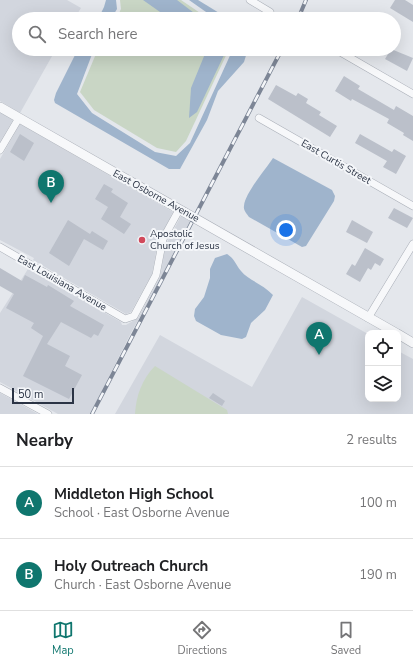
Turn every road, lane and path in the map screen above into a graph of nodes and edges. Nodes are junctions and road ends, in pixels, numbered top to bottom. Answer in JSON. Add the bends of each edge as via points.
{"nodes":[{"id":1,"x":250,"y":0,"type":"edge"},
{"id":2,"x":270,"y":12,"type":"dead end"},
{"id":3,"x":347,"y":56,"type":"edge"},
{"id":4,"x":413,"y":94,"type":"edge"},
{"id":5,"x":0,"y":107,"type":"edge"},
{"id":6,"x":19,"y":118,"type":"junction"},
{"id":7,"x":259,"y":118,"type":"dead end"},
{"id":8,"x":0,"y":150,"type":"edge"},
{"id":9,"x":413,"y":206,"type":"edge"},
{"id":10,"x":179,"y":210,"type":"junction"},
{"id":11,"x":413,"y":244,"type":"edge"},
{"id":12,"x":0,"y":247,"type":"edge"},
{"id":13,"x":368,"y":318,"type":"junction"},
{"id":14,"x":390,"y":330,"type":"edge"},
{"id":15,"x":401,"y":336,"type":"edge"},
{"id":16,"x":413,"y":343,"type":"edge"},
{"id":17,"x":0,"y":388,"type":"edge"},
{"id":18,"x":48,"y":414,"type":"edge"}],
"edges":[{"from":1,"to":2,"type":"street"},
{"from":3,"to":4,"type":"street"},
{"from":5,"to":6,"type":"street","name":"East Osborne Avenue"},
{"from":6,"to":8,"type":"street"},
{"from":6,"to":10,"type":"street","name":"East Osborne Avenue"},
{"from":7,"to":9,"type":"street","name":"East Curtis Street"},
{"from":10,"to":12,"type":"street","name":"East Louisiana Avenue","via":[[162,239],[155,277],[134,316],[125,319]]},
{"from":10,"to":13,"type":"street","name":"East Osborne Avenue"},
{"from":11,"to":13,"type":"street"},
{"from":13,"to":14,"type":"street","name":"East Osborne Avenue"},
{"from":15,"to":16,"type":"street","name":"East Osborne Avenue"},
{"from":17,"to":18,"type":"street"}]}
